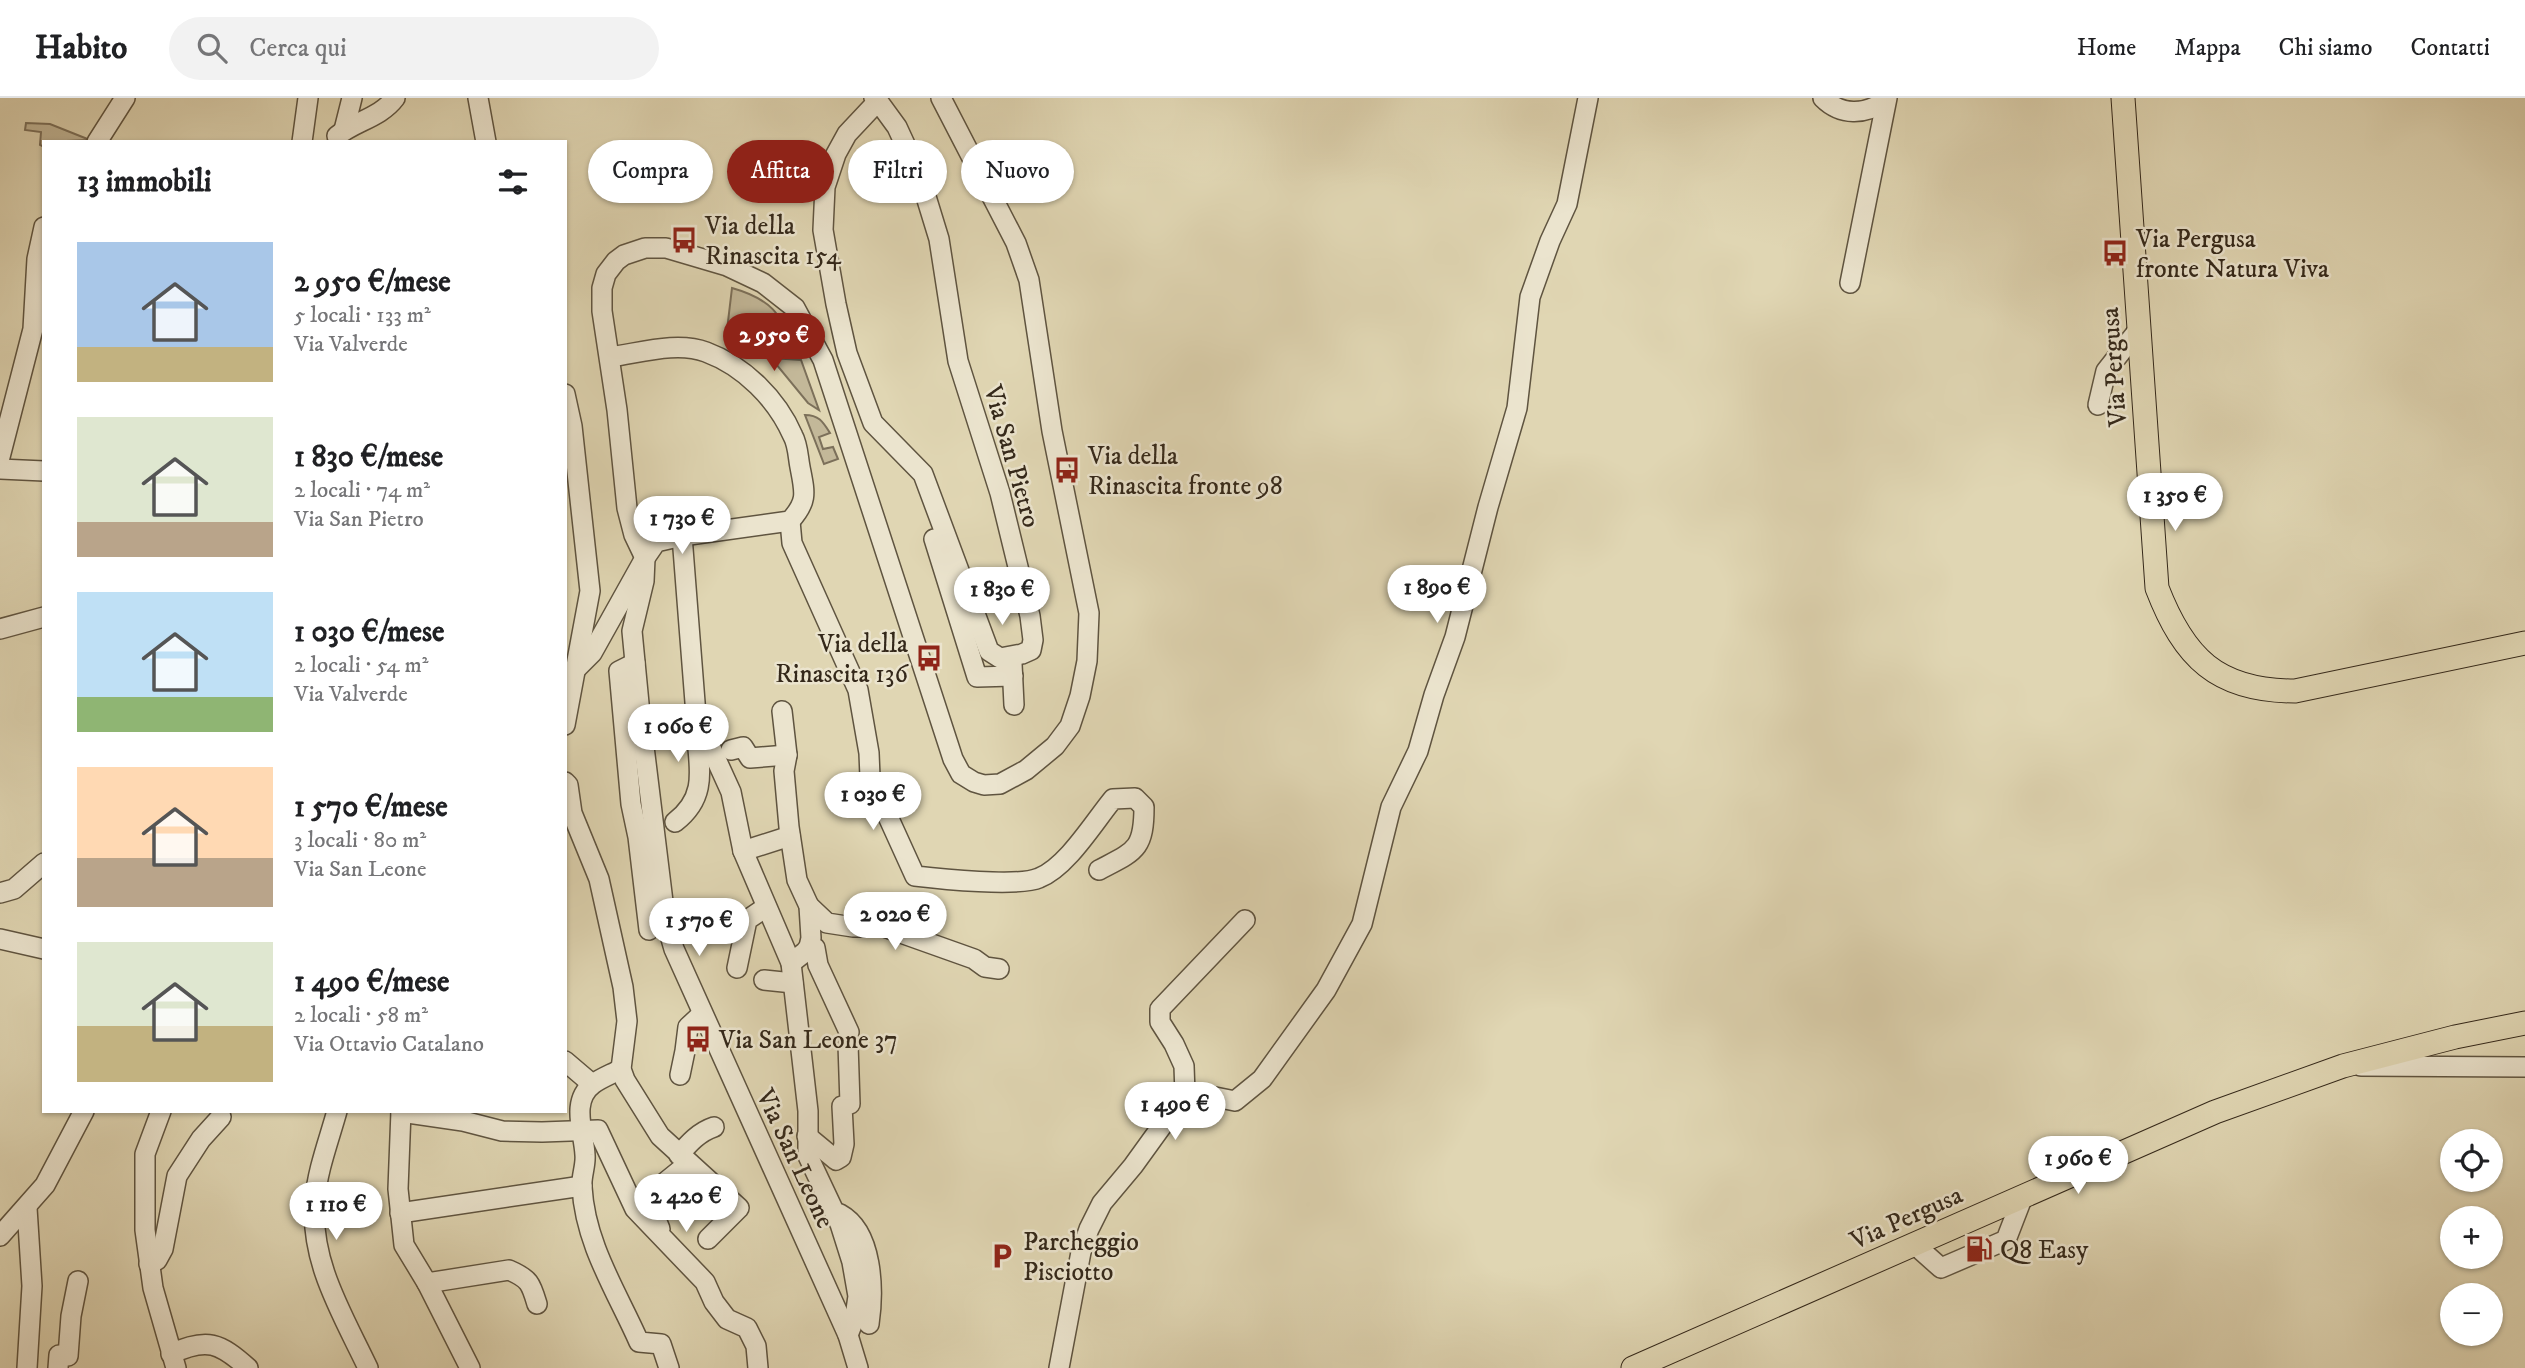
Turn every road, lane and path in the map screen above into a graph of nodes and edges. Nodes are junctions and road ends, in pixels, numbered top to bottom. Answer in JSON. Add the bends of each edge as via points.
{"nodes":[{"id":1,"x":125,"y":98,"type":"edge"},
{"id":2,"x":308,"y":98,"type":"edge"},
{"id":3,"x":352,"y":98,"type":"edge"},
{"id":4,"x":395,"y":98,"type":"edge"},
{"id":5,"x":478,"y":98,"type":"edge"},
{"id":6,"x":941,"y":98,"type":"edge"},
{"id":7,"x":1588,"y":98,"type":"edge"},
{"id":8,"x":1823,"y":98,"type":"edge"},
{"id":9,"x":2123,"y":98,"type":"edge"},
{"id":10,"x":876,"y":99,"type":"edge"},
{"id":11,"x":1886,"y":100,"type":"edge"},
{"id":12,"x":98,"y":140,"type":"edge"},
{"id":13,"x":302,"y":140,"type":"edge"},
{"id":14,"x":486,"y":140,"type":"edge"},
{"id":15,"x":42,"y":236,"type":"edge"},
{"id":16,"x":1850,"y":283,"type":"dead end"},
{"id":17,"x":2139,"y":329,"type":"junction"},
{"id":18,"x":38,"y":337,"type":"edge"},
{"id":19,"x":610,"y":357,"type":"junction"},
{"id":20,"x":567,"y":403,"type":"edge"},
{"id":21,"x":2098,"y":405,"type":"dead end"},
{"id":22,"x":0,"y":457,"type":"edge"},
{"id":23,"x":0,"y":469,"type":"edge"},
{"id":24,"x":42,"y":471,"type":"edge"},
{"id":25,"x":790,"y":522,"type":"junction"},
{"id":26,"x":681,"y":536,"type":"junction"},
{"id":27,"x":933,"y":539,"type":"dead end"},
{"id":28,"x":645,"y":558,"type":"junction"},
{"id":29,"x":42,"y":618,"type":"edge"},
{"id":30,"x":0,"y":629,"type":"edge"},
{"id":31,"x":2525,"y":643,"type":"edge"},
{"id":32,"x":635,"y":663,"type":"junction"},
{"id":33,"x":1012,"y":666,"type":"junction"},
{"id":34,"x":575,"y":670,"type":"junction"},
{"id":35,"x":1014,"y":705,"type":"dead end"},
{"id":36,"x":782,"y":711,"type":"dead end"},
{"id":37,"x":567,"y":715,"type":"edge"},
{"id":38,"x":696,"y":715,"type":"junction"},
{"id":39,"x":722,"y":752,"type":"junction"},
{"id":40,"x":788,"y":755,"type":"junction"},
{"id":41,"x":567,"y":784,"type":"edge"},
{"id":42,"x":675,"y":822,"type":"dead end"},
{"id":43,"x":790,"y":836,"type":"junction"},
{"id":44,"x":743,"y":850,"type":"junction"},
{"id":45,"x":42,"y":865,"type":"edge"},
{"id":46,"x":1099,"y":870,"type":"dead end"},
{"id":47,"x":24,"y":883,"type":"junction"},
{"id":48,"x":42,"y":888,"type":"edge"},
{"id":49,"x":0,"y":893,"type":"edge"},
{"id":50,"x":766,"y":906,"type":"junction"},
{"id":51,"x":810,"y":906,"type":"junction"},
{"id":52,"x":1245,"y":920,"type":"dead end"},
{"id":53,"x":649,"y":930,"type":"dead end"},
{"id":54,"x":0,"y":939,"type":"edge"},
{"id":55,"x":809,"y":947,"type":"junction"},
{"id":56,"x":42,"y":949,"type":"edge"},
{"id":57,"x":790,"y":963,"type":"junction"},
{"id":58,"x":737,"y":968,"type":"dead end"},
{"id":59,"x":999,"y":969,"type":"dead end"},
{"id":60,"x":764,"y":980,"type":"dead end"},
{"id":61,"x":793,"y":983,"type":"junction"},
{"id":62,"x":702,"y":1014,"type":"junction"},
{"id":63,"x":2525,"y":1023,"type":"edge"},
{"id":64,"x":567,"y":1063,"type":"edge"},
{"id":65,"x":2343,"y":1066,"type":"junction"},
{"id":66,"x":2525,"y":1067,"type":"edge"},
{"id":67,"x":621,"y":1069,"type":"junction"},
{"id":68,"x":680,"y":1075,"type":"dead end"},
{"id":69,"x":592,"y":1084,"type":"junction"},
{"id":70,"x":1185,"y":1094,"type":"junction"},
{"id":71,"x":83,"y":1113,"type":"edge"},
{"id":72,"x":160,"y":1113,"type":"edge"},
{"id":73,"x":336,"y":1113,"type":"edge"},
{"id":74,"x":401,"y":1113,"type":"edge"},
{"id":75,"x":408,"y":1113,"type":"edge"},
{"id":76,"x":221,"y":1117,"type":"dead end"},
{"id":77,"x":714,"y":1127,"type":"dead end"},
{"id":78,"x":582,"y":1130,"type":"junction"},
{"id":79,"x":807,"y":1136,"type":"junction"},
{"id":80,"x":684,"y":1159,"type":"junction"},
{"id":81,"x":582,"y":1186,"type":"junction"},
{"id":82,"x":2023,"y":1196,"type":"junction"},
{"id":83,"x":27,"y":1208,"type":"junction"},
{"id":84,"x":833,"y":1210,"type":"junction"},
{"id":85,"x":400,"y":1213,"type":"junction"},
{"id":86,"x":0,"y":1236,"type":"edge"},
{"id":87,"x":708,"y":1239,"type":"dead end"},
{"id":88,"x":664,"y":1240,"type":"junction"},
{"id":89,"x":1914,"y":1244,"type":"junction"},
{"id":90,"x":149,"y":1264,"type":"junction"},
{"id":91,"x":78,"y":1281,"type":"dead end"},
{"id":92,"x":427,"y":1283,"type":"junction"},
{"id":93,"x":537,"y":1304,"type":"dead end"},
{"id":94,"x":869,"y":1324,"type":"dead end"},
{"id":95,"x":848,"y":1335,"type":"junction"},
{"id":96,"x":174,"y":1361,"type":"edge"},
{"id":97,"x":759,"y":1366,"type":"edge"},
{"id":98,"x":27,"y":1368,"type":"edge"},
{"id":99,"x":58,"y":1368,"type":"edge"},
{"id":100,"x":248,"y":1368,"type":"edge"},
{"id":101,"x":368,"y":1368,"type":"edge"},
{"id":102,"x":470,"y":1368,"type":"edge"},
{"id":103,"x":669,"y":1368,"type":"edge"},
{"id":104,"x":858,"y":1368,"type":"edge"},
{"id":105,"x":1059,"y":1368,"type":"edge"},
{"id":106,"x":1633,"y":1368,"type":"edge"}],
"edges":[{"from":1,"to":12,"type":"street"},
{"from":2,"to":13,"type":"street"},
{"from":3,"to":4,"type":"street","via":[[340,133],[376,116]]},
{"from":5,"to":14,"type":"street"},
{"from":6,"to":19,"type":"street","via":[[1016,243],[1029,281],[1052,431],[1089,613],[1087,661],[1070,726],[1055,746],[1026,770],[1000,784],[984,785],[961,774],[953,759],[823,360],[796,309],[763,283],[727,266],[666,248],[645,248],[624,255],[606,274],[602,311]]},
{"from":7,"to":70,"type":"street","via":[[1567,204],[1530,297],[1517,408],[1455,637],[1418,751],[1391,807],[1362,924],[1326,990],[1262,1079],[1235,1101]]},
{"from":8,"to":11,"type":"street","via":[[1847,112],[1874,109]]},
{"from":9,"to":17,"type":"main road","name":"Via Pergusa"},
{"from":10,"to":33,"type":"street","name":"Via San Pietro","via":[[897,127],[920,177],[939,239],[958,361],[1000,493],[1025,593],[1033,640],[1031,650]]},
{"from":10,"to":33,"type":"street","name":"Via San Pietro","via":[[847,134],[825,187],[823,230],[836,304],[873,423],[923,474],[989,651]]},
{"from":11,"to":16,"type":"street"},
{"from":15,"to":18,"type":"street","via":[[37,259]]},
{"from":17,"to":21,"type":"street","via":[[2106,371]]},
{"from":17,"to":31,"type":"main road","name":"Via Pergusa","via":[[2157,588],[2184,642],[2215,672],[2267,691],[2295,691]]},
{"from":18,"to":22,"type":"street"},
{"from":19,"to":25,"type":"street","via":[[692,348],[739,371],[767,394],[794,438],[803,482],[802,508]]},
{"from":19,"to":28,"type":"street","via":[[627,508]]},
{"from":20,"to":34,"type":"street","via":[[590,591]]},
{"from":23,"to":24,"type":"street"},
{"from":25,"to":26,"type":"street"},
{"from":25,"to":46,"type":"street","via":[[792,543],[858,690],[870,777],[915,876],[1023,883],[1040,878],[1062,863],[1113,799],[1135,798],[1144,807],[1138,846]]},
{"from":26,"to":28,"type":"street","via":[[656,542]]},
{"from":26,"to":38,"type":"street"},
{"from":27,"to":33,"type":"street","via":[[977,677]]},
{"from":28,"to":32,"type":"street","name":"Via San Leone","via":[[632,631]]},
{"from":28,"to":34,"type":"street","via":[[592,653]]},
{"from":29,"to":30,"type":"street"},
{"from":32,"to":53,"type":"street","via":[[619,671]]},
{"from":32,"to":62,"type":"street","name":"Via San Leone","via":[[665,918]]},
{"from":33,"to":35,"type":"street"},
{"from":34,"to":37,"type":"street"},
{"from":36,"to":40,"type":"street"},
{"from":38,"to":39,"type":"street"},
{"from":38,"to":42,"type":"street","via":[[700,784],[692,807]]},
{"from":39,"to":40,"type":"street","via":[[743,747],[750,758]]},
{"from":39,"to":44,"type":"street"},
{"from":40,"to":43,"type":"street","via":[[784,771]]},
{"from":41,"to":67,"type":"street","via":[[572,813],[599,879],[623,987],[627,1021]]},
{"from":43,"to":44,"type":"street"},
{"from":43,"to":51,"type":"street","via":[[797,880]]},
{"from":44,"to":50,"type":"street"},
{"from":45,"to":47,"type":"street"},
{"from":47,"to":48,"type":"street"},
{"from":47,"to":49,"type":"street"},
{"from":50,"to":57,"type":"street"},
{"from":50,"to":58,"type":"street","via":[[747,920]]},
{"from":51,"to":55,"type":"street"},
{"from":51,"to":59,"type":"street","via":[[827,923],[884,927]]},
{"from":52,"to":70,"type":"street","via":[[1160,1009],[1160,1022],[1184,1066]]},
{"from":54,"to":56,"type":"street"},
{"from":55,"to":57,"type":"street"},
{"from":55,"to":79,"type":"street","via":[[815,948],[849,1038],[850,1104],[842,1106],[841,1157],[836,1160]]},
{"from":57,"to":61,"type":"street"},
{"from":60,"to":61,"type":"street"},
{"from":61,"to":79,"type":"street"},
{"from":62,"to":68,"type":"street","via":[[688,1027]]},
{"from":62,"to":95,"type":"street","name":"Via San Leone"},
{"from":63,"to":65,"type":"main road","name":"Via Pergusa"},
{"from":64,"to":69,"type":"street"},
{"from":65,"to":66,"type":"street"},
{"from":65,"to":82,"type":"main road","name":"Via Pergusa","via":[[2215,1112]]},
{"from":67,"to":69,"type":"street"},
{"from":67,"to":80,"type":"street","via":[[660,1136]]},
{"from":69,"to":78,"type":"street","via":[[581,1103]]},
{"from":70,"to":105,"type":"street","via":[[1102,1203],[1089,1229]]},
{"from":71,"to":83,"type":"street","via":[[45,1185]]},
{"from":72,"to":90,"type":"street","via":[[145,1154]]},
{"from":73,"to":101,"type":"street","via":[[315,1198],[315,1241],[320,1265]]},
{"from":74,"to":85,"type":"street"},
{"from":75,"to":78,"type":"street","via":[[502,1131]]},
{"from":76,"to":90,"type":"street","via":[[177,1176],[163,1250]]},
{"from":77,"to":80,"type":"street","via":[[691,1141]]},
{"from":78,"to":81,"type":"street","via":[[586,1156]]},
{"from":78,"to":88,"type":"street","via":[[598,1130],[635,1209]]},
{"from":79,"to":84,"type":"street","via":[[808,1156]]},
{"from":80,"to":87,"type":"street","via":[[739,1208]]},
{"from":80,"to":88,"type":"street","via":[[647,1197]]},
{"from":81,"to":85,"type":"street"},
{"from":81,"to":103,"type":"street","via":[[590,1235],[613,1290],[639,1342],[661,1344]]},
{"from":82,"to":89,"type":"main road","name":"Via Pergusa"},
{"from":82,"to":89,"type":"street","via":[[2006,1240],[1941,1268]]},
{"from":83,"to":86,"type":"street"},
{"from":83,"to":98,"type":"street","via":[[32,1286]]},
{"from":84,"to":94,"type":"street","via":[[851,1220],[868,1260],[872,1284]]},
{"from":84,"to":95,"type":"street","via":[[852,1262],[858,1296]]},
{"from":85,"to":92,"type":"street","via":[[404,1245]]},
{"from":88,"to":97,"type":"street","via":[[705,1282],[727,1319],[747,1328]]},
{"from":89,"to":106,"type":"main road","name":"Via Pergusa"},
{"from":90,"to":96,"type":"street"},
{"from":91,"to":99,"type":"street","via":[[68,1356],[58,1355]]},
{"from":92,"to":93,"type":"street","via":[[509,1270],[531,1283]]},
{"from":92,"to":102,"type":"street"},
{"from":95,"to":104,"type":"street","name":"Via San Leone"},
{"from":96,"to":100,"type":"street","via":[[188,1346],[207,1344],[228,1350]]}]}
